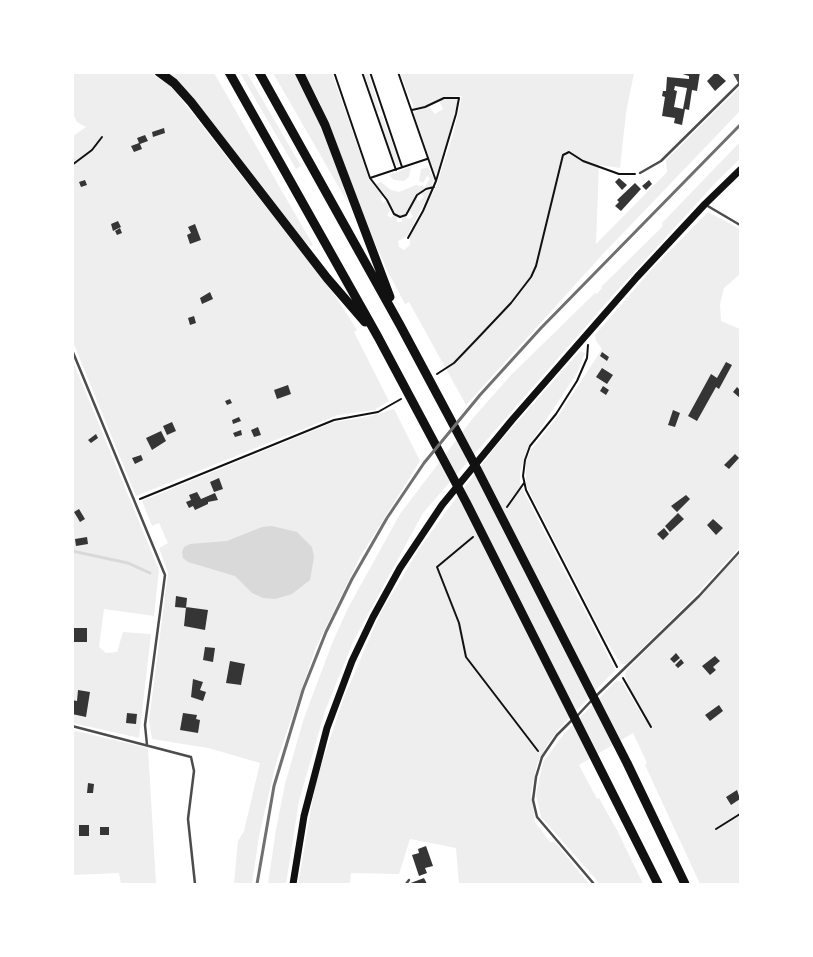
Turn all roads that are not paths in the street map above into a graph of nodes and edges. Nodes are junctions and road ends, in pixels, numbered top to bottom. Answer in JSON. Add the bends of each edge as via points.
{"nodes":[{"id":1,"x":159,"y":72,"type":"edge"},
{"id":2,"x":229,"y":72,"type":"edge"},
{"id":3,"x":259,"y":72,"type":"edge"},
{"id":4,"x":299,"y":72,"type":"edge"},
{"id":5,"x":735,"y":72,"type":"edge"},
{"id":6,"x":740,"y":82,"type":"edge"},
{"id":7,"x":740,"y":170,"type":"edge"},
{"id":8,"x":640,"y":173,"type":"dead end"},
{"id":9,"x":705,"y":204,"type":"junction"},
{"id":10,"x":740,"y":225,"type":"edge"},
{"id":11,"x":400,"y":325,"type":"junction"},
{"id":12,"x":378,"y":337,"type":"junction"},
{"id":13,"x":72,"y":350,"type":"edge"},
{"id":14,"x":740,"y":551,"type":"edge"},
{"id":15,"x":72,"y":726,"type":"edge"},
{"id":16,"x":147,"y":745,"type":"junction"},
{"id":17,"x":409,"y":880,"type":"dead end"},
{"id":18,"x":195,"y":884,"type":"edge"},
{"id":19,"x":294,"y":884,"type":"edge"},
{"id":20,"x":406,"y":884,"type":"edge"},
{"id":21,"x":594,"y":884,"type":"edge"},
{"id":22,"x":658,"y":884,"type":"edge"},
{"id":23,"x":685,"y":884,"type":"edge"}],
"edges":[{"from":1,"to":12,"type":"highway","via":[[187,97],[327,278]]},
{"from":2,"to":12,"type":"highway"},
{"from":3,"to":11,"type":"highway"},
{"from":4,"to":11,"type":"highway","via":[[325,125]]},
{"from":5,"to":6,"type":"street"},
{"from":6,"to":8,"type":"lane","via":[[661,160]]},
{"from":7,"to":9,"type":"main road"},
{"from":9,"to":10,"type":"lane"},
{"from":9,"to":19,"type":"main road","via":[[584,336],[442,505],[400,568],[372,617],[342,686],[318,757],[304,816]]},
{"from":11,"to":23,"type":"highway","via":[[513,538]]},
{"from":12,"to":22,"type":"highway","via":[[506,580]]},
{"from":13,"to":16,"type":"lane","via":[[165,574],[145,725]]},
{"from":14,"to":21,"type":"lane","via":[[557,735],[542,757],[533,788],[538,817]]},
{"from":15,"to":16,"type":"lane"},
{"from":16,"to":18,"type":"lane","via":[[187,754],[193,760],[188,819]]},
{"from":17,"to":20,"type":"lane"}]}
